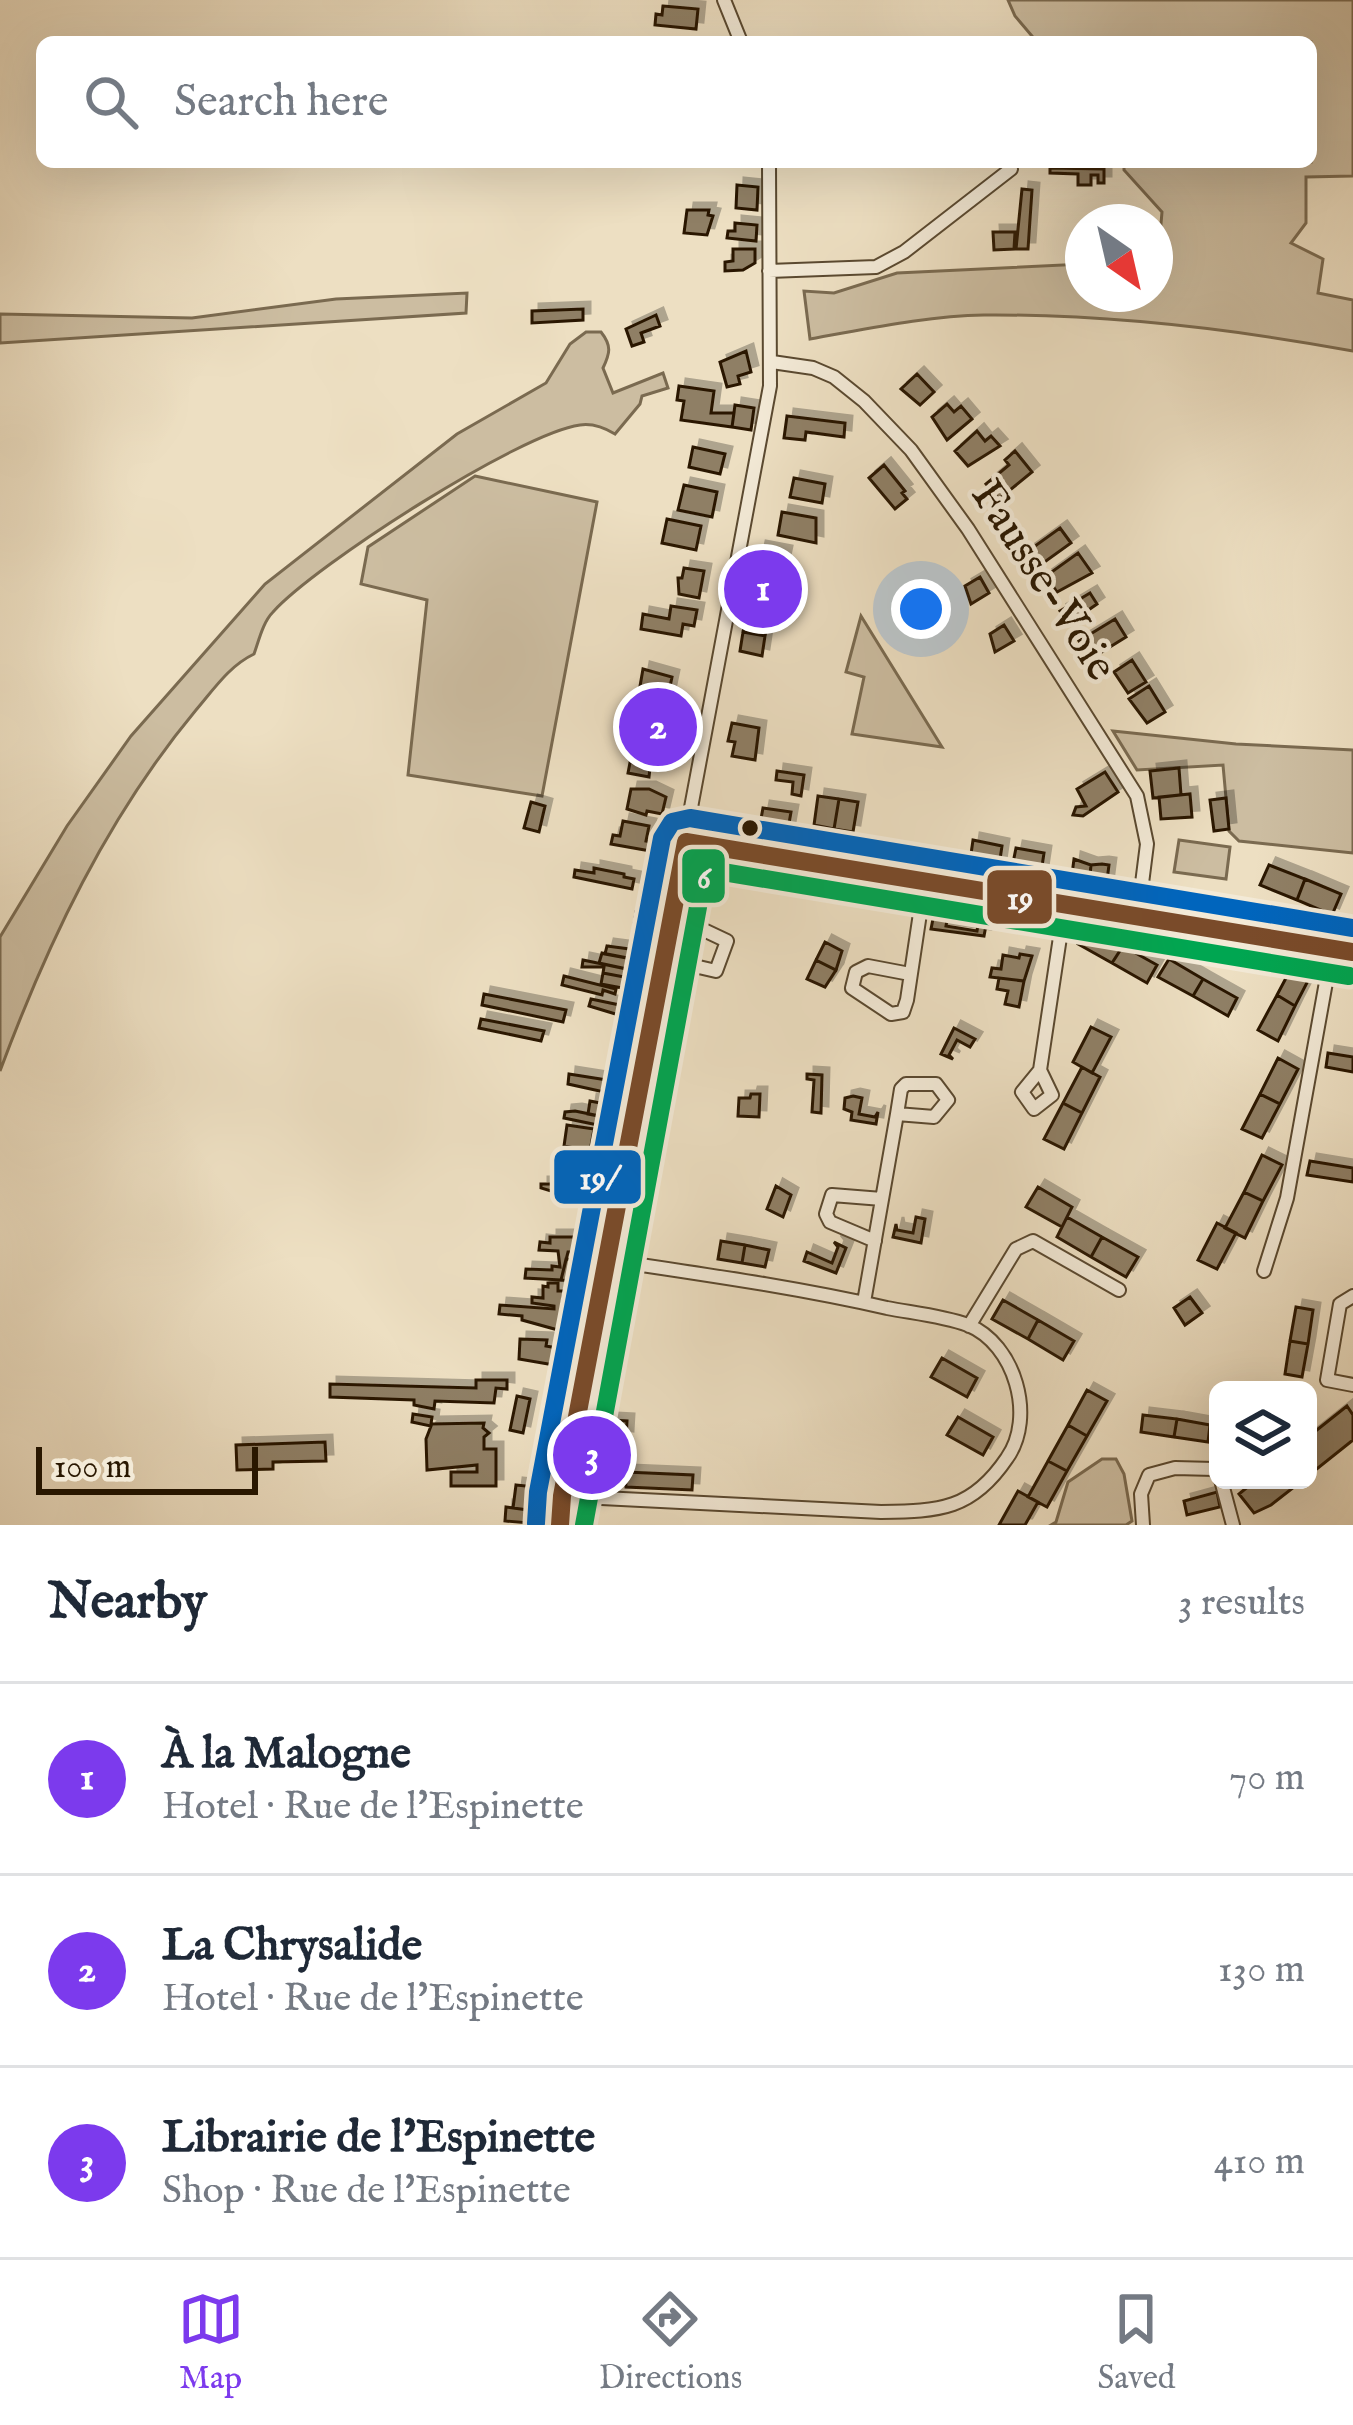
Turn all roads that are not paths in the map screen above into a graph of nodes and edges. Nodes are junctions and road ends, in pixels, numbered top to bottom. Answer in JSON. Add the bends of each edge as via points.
{"nodes":[{"id":1,"x":724,"y":0,"type":"edge"},
{"id":2,"x":738,"y":36,"type":"edge"},
{"id":3,"x":769,"y":168,"type":"edge"},
{"id":4,"x":1011,"y":169,"type":"dead end"},
{"id":5,"x":769,"y":271,"type":"junction"},
{"id":6,"x":772,"y":362,"type":"junction"},
{"id":7,"x":686,"y":842,"type":"junction"},
{"id":8,"x":925,"y":880,"type":"junction"},
{"id":9,"x":1065,"y":904,"type":"junction"},
{"id":10,"x":672,"y":915,"type":"junction"},
{"id":11,"x":1138,"y":915,"type":"junction"},
{"id":12,"x":1332,"y":949,"type":"junction"},
{"id":13,"x":1353,"y":952,"type":"edge"},
{"id":14,"x":664,"y":959,"type":"junction"},
{"id":15,"x":910,"y":974,"type":"junction"},
{"id":16,"x":1040,"y":1070,"type":"dead end"},
{"id":17,"x":896,"y":1114,"type":"dead end"},
{"id":18,"x":882,"y":1199,"type":"junction"},
{"id":19,"x":875,"y":1240,"type":"junction"},
{"id":20,"x":608,"y":1260,"type":"junction"},
{"id":21,"x":1264,"y":1271,"type":"dead end"},
{"id":22,"x":1119,"y":1290,"type":"dead end"},
{"id":23,"x":1353,"y":1296,"type":"edge"},
{"id":24,"x":864,"y":1303,"type":"junction"},
{"id":25,"x":969,"y":1326,"type":"junction"},
{"id":26,"x":1353,"y":1385,"type":"edge"},
{"id":27,"x":1209,"y":1469,"type":"edge"},
{"id":28,"x":1222,"y":1489,"type":"edge"},
{"id":29,"x":562,"y":1496,"type":"junction"},
{"id":30,"x":881,"y":1518,"type":"edge"},
{"id":31,"x":560,"y":1525,"type":"edge"},
{"id":32,"x":1143,"y":1525,"type":"edge"},
{"id":33,"x":1233,"y":1525,"type":"edge"}],
"edges":[{"from":1,"to":2,"type":"street"},
{"from":3,"to":5,"type":"street"},
{"from":4,"to":5,"type":"street","via":[[876,266]]},
{"from":5,"to":6,"type":"street"},
{"from":6,"to":7,"type":"street"},
{"from":6,"to":11,"type":"street","name":"Fausse-Voie","via":[[813,368],[849,388],[910,450],[968,529],[1137,796],[1147,844]]},
{"from":7,"to":8,"type":"street"},
{"from":7,"to":10,"type":"street"},
{"from":8,"to":9,"type":"street"},
{"from":8,"to":15,"type":"street"},
{"from":9,"to":11,"type":"street"},
{"from":9,"to":16,"type":"street"},
{"from":10,"to":14,"type":"street"},
{"from":10,"to":14,"type":"street","via":[[727,941],[716,970]]},
{"from":11,"to":12,"type":"street"},
{"from":12,"to":13,"type":"street"},
{"from":12,"to":21,"type":"street","via":[[1287,1198]]},
{"from":14,"to":20,"type":"street"},
{"from":15,"to":15,"type":"street","via":[[868,966],[856,972],[852,988],[898,1015]]},
{"from":17,"to":18,"type":"street"},
{"from":18,"to":19,"type":"street"},
{"from":18,"to":19,"type":"street","via":[[841,1193],[828,1201],[830,1222]]},
{"from":19,"to":24,"type":"street"},
{"from":20,"to":24,"type":"street"},
{"from":20,"to":29,"type":"street"},
{"from":22,"to":25,"type":"street","via":[[1033,1241],[1016,1249]]},
{"from":23,"to":26,"type":"street","via":[[1340,1304],[1327,1380]]},
{"from":24,"to":25,"type":"street"},
{"from":25,"to":30,"type":"street","via":[[995,1347],[1017,1385],[1012,1452],[972,1498]]},
{"from":27,"to":32,"type":"street","via":[[1149,1474]]},
{"from":28,"to":33,"type":"street"},
{"from":29,"to":30,"type":"street"},
{"from":29,"to":31,"type":"street"}]}
